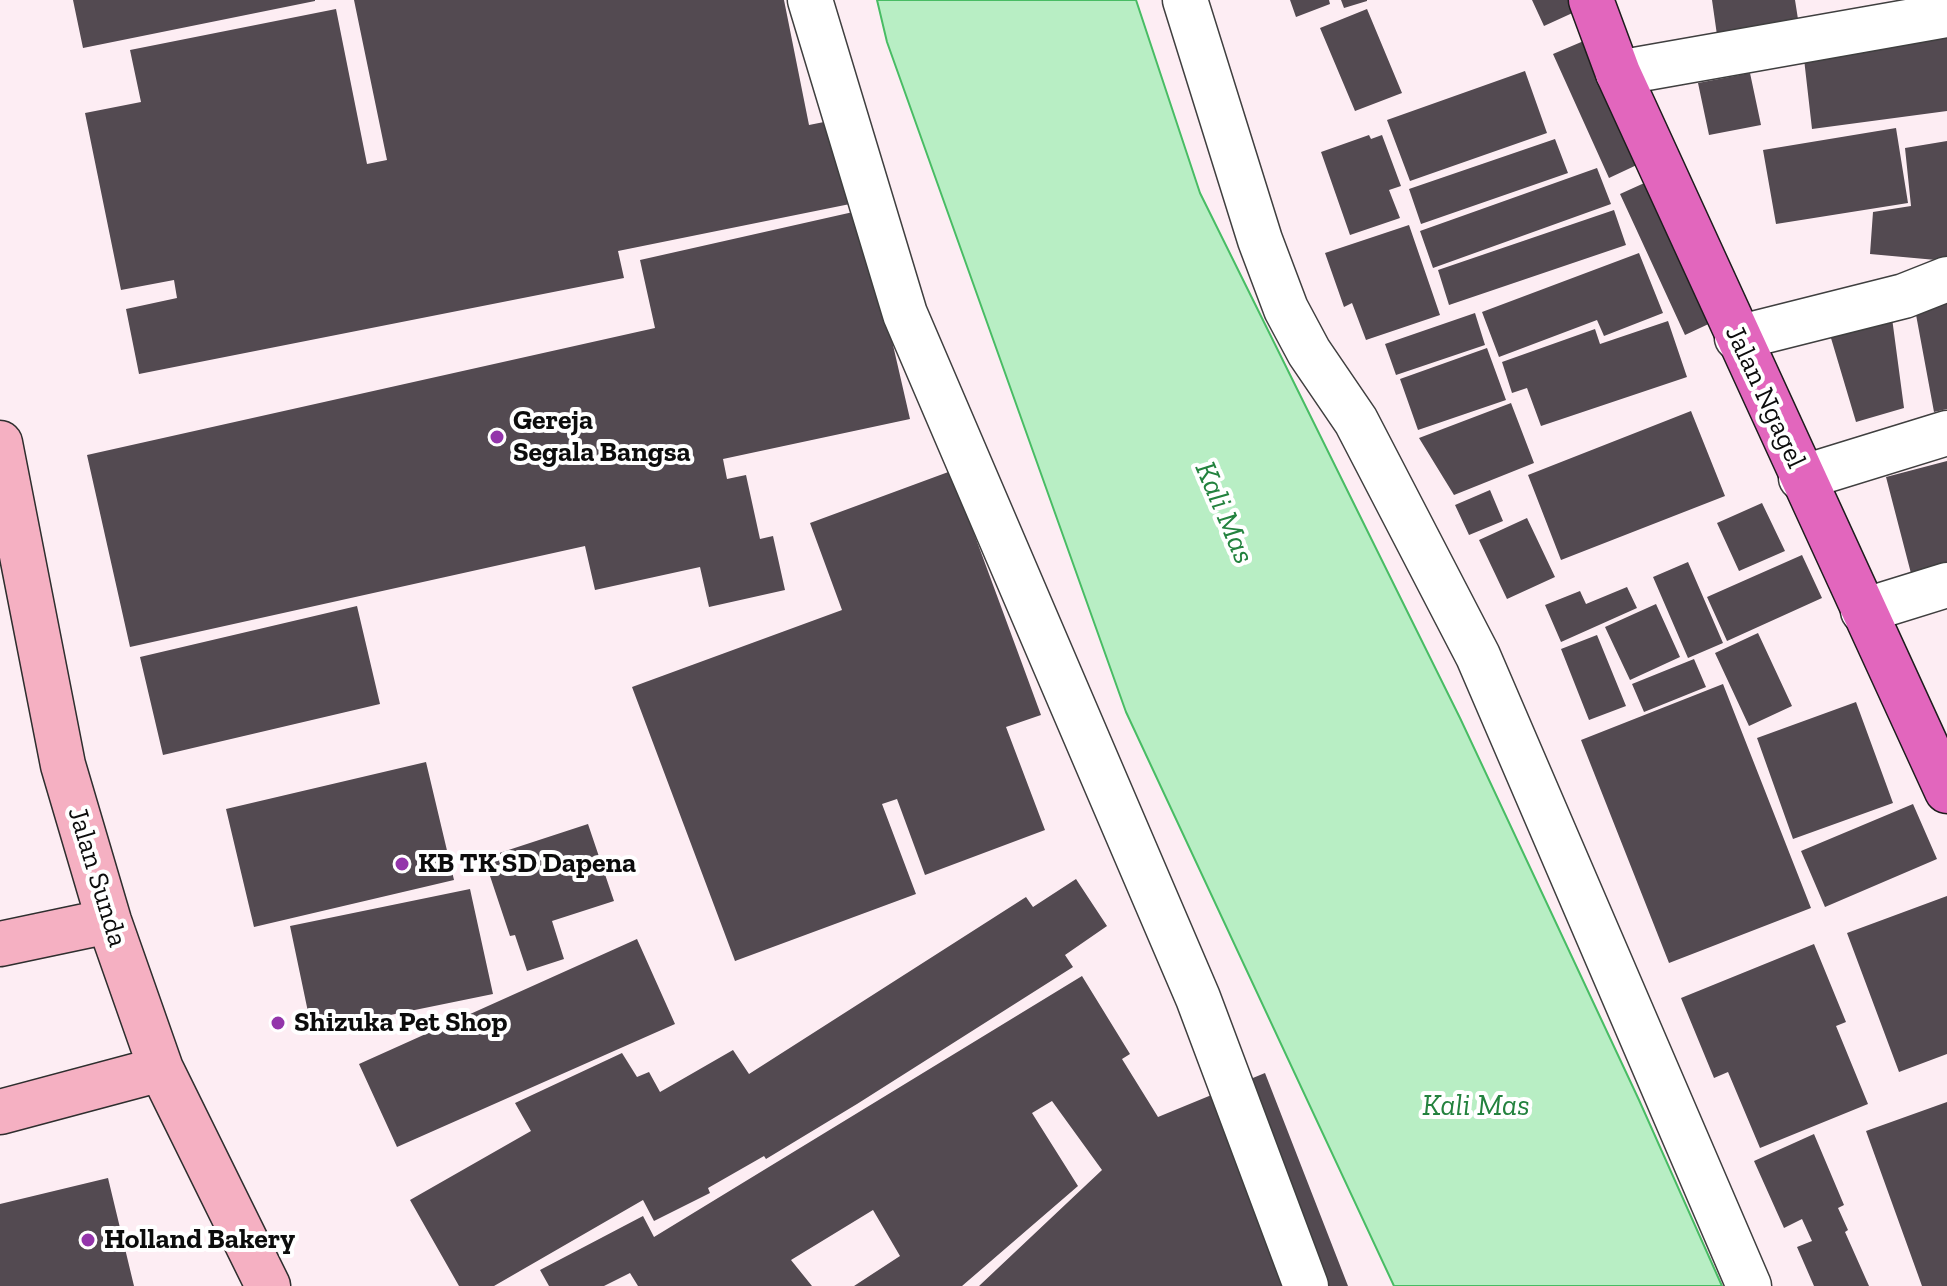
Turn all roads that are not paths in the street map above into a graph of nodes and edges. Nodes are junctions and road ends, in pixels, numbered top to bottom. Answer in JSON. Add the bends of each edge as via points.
{"nodes":[{"id":1,"x":810,"y":0,"type":"edge"},
{"id":2,"x":1185,"y":0,"type":"edge"},
{"id":3,"x":1591,"y":0,"type":"edge"},
{"id":4,"x":1947,"y":15,"type":"edge"},
{"id":5,"x":1618,"y":73,"type":"junction"},
{"id":6,"x":1947,"y":279,"type":"edge"},
{"id":7,"x":1737,"y":338,"type":"junction"},
{"id":8,"x":1947,"y":433,"type":"edge"},
{"id":9,"x":0,"y":443,"type":"edge"},
{"id":10,"x":1801,"y":478,"type":"junction"},
{"id":11,"x":1947,"y":585,"type":"edge"},
{"id":12,"x":14,"y":586,"type":"edge"},
{"id":13,"x":1863,"y":611,"type":"junction"},
{"id":14,"x":1947,"y":791,"type":"edge"},
{"id":15,"x":109,"y":921,"type":"junction"},
{"id":16,"x":0,"y":944,"type":"edge"},
{"id":17,"x":161,"y":1069,"type":"junction"},
{"id":18,"x":0,"y":1112,"type":"edge"},
{"id":19,"x":268,"y":1286,"type":"edge"},
{"id":20,"x":1306,"y":1286,"type":"edge"},
{"id":21,"x":1749,"y":1286,"type":"edge"}],
"edges":[{"from":1,"to":20,"type":"street","via":[[905,314],[1198,998]]},
{"from":2,"to":21,"type":"street","via":[[1286,309],[1356,421],[1478,656]]},
{"from":3,"to":5,"type":"highway","name":"Jalan Ngagel"},
{"from":4,"to":5,"type":"street"},
{"from":5,"to":7,"type":"highway","name":"Jalan Ngagel"},
{"from":6,"to":7,"type":"street","via":[[1904,296]]},
{"from":7,"to":10,"type":"highway","name":"Jalan Ngagel"},
{"from":8,"to":10,"type":"street"},
{"from":9,"to":12,"type":"main road","name":"Jalan Sunda"},
{"from":10,"to":13,"type":"highway","name":"Jalan Ngagel"},
{"from":11,"to":13,"type":"street"},
{"from":12,"to":15,"type":"main road","name":"Jalan Sunda"},
{"from":13,"to":14,"type":"highway","name":"Jalan Ngagel"},
{"from":15,"to":16,"type":"main road"},
{"from":15,"to":17,"type":"main road","name":"Jalan Sunda"},
{"from":17,"to":18,"type":"main road"},
{"from":17,"to":19,"type":"main road","name":"Jalan Sunda"}]}
